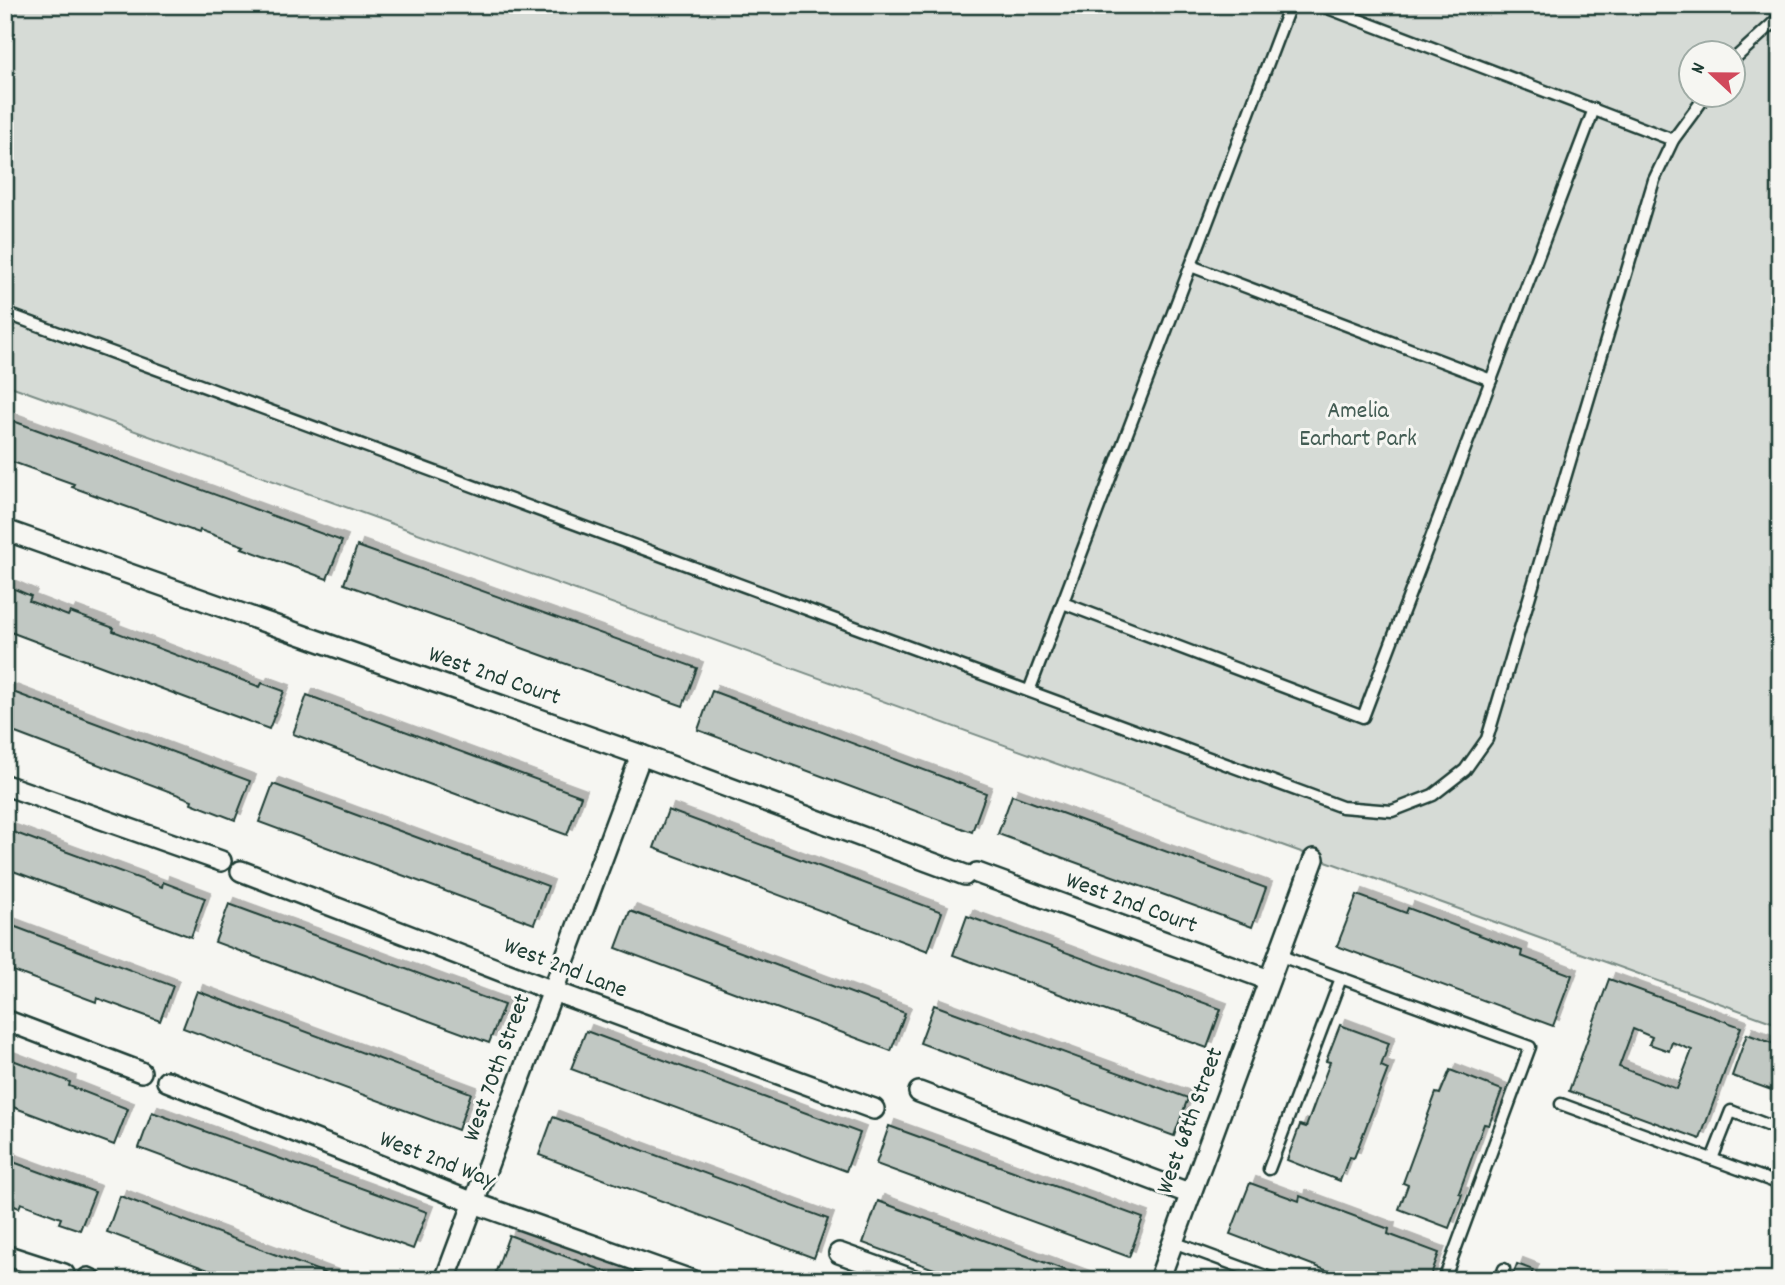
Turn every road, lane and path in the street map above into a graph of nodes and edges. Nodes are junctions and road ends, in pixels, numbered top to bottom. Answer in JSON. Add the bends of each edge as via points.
{"nodes":[{"id":1,"x":1290,"y":5,"type":"edge"},
{"id":2,"x":1320,"y":5,"type":"edge"},
{"id":3,"x":1780,"y":17,"type":"edge"},
{"id":4,"x":1746,"y":48,"type":"edge"},
{"id":5,"x":1697,"y":108,"type":"edge"},
{"id":6,"x":1594,"y":110,"type":"junction"},
{"id":7,"x":1673,"y":140,"type":"junction"},
{"id":8,"x":1191,"y":266,"type":"junction"},
{"id":9,"x":5,"y":313,"type":"edge"},
{"id":10,"x":1491,"y":380,"type":"junction"},
{"id":11,"x":5,"y":530,"type":"edge"},
{"id":12,"x":1063,"y":603,"type":"junction"},
{"id":13,"x":1030,"y":691,"type":"junction"},
{"id":14,"x":641,"y":755,"type":"junction"},
{"id":15,"x":5,"y":785,"type":"edge"},
{"id":16,"x":1314,"y":859,"type":"dead end"},
{"id":17,"x":220,"y":861,"type":"dead end"},
{"id":18,"x":241,"y":871,"type":"dead end"},
{"id":19,"x":1278,"y":955,"type":"junction"},
{"id":20,"x":1341,"y":978,"type":"junction"},
{"id":21,"x":1269,"y":980,"type":"junction"},
{"id":22,"x":553,"y":990,"type":"junction"},
{"id":23,"x":5,"y":1020,"type":"edge"},
{"id":24,"x":141,"y":1072,"type":"dead end"},
{"id":25,"x":167,"y":1081,"type":"dead end"},
{"id":26,"x":919,"y":1092,"type":"dead end"},
{"id":27,"x":1561,"y":1104,"type":"dead end"},
{"id":28,"x":874,"y":1109,"type":"dead end"},
{"id":29,"x":1780,"y":1130,"type":"edge"},
{"id":30,"x":1712,"y":1159,"type":"junction"},
{"id":31,"x":1269,"y":1169,"type":"dead end"},
{"id":32,"x":1780,"y":1184,"type":"edge"},
{"id":33,"x":1191,"y":1194,"type":"junction"},
{"id":34,"x":474,"y":1203,"type":"junction"},
{"id":35,"x":1173,"y":1242,"type":"junction"},
{"id":36,"x":839,"y":1253,"type":"dead end"},
{"id":37,"x":5,"y":1255,"type":"edge"},
{"id":38,"x":1504,"y":1269,"type":"dead end"},
{"id":39,"x":64,"y":1274,"type":"dead end"},
{"id":40,"x":445,"y":1280,"type":"edge"},
{"id":41,"x":691,"y":1280,"type":"edge"},
{"id":42,"x":914,"y":1280,"type":"edge"},
{"id":43,"x":1159,"y":1280,"type":"edge"},
{"id":44,"x":1276,"y":1280,"type":"edge"},
{"id":45,"x":1444,"y":1280,"type":"edge"},
{"id":46,"x":1500,"y":1280,"type":"edge"}],
"edges":[{"from":1,"to":8,"type":"lane"},
{"from":2,"to":6,"type":"lane"},
{"from":3,"to":4,"type":"lane"},
{"from":5,"to":7,"type":"lane"},
{"from":6,"to":7,"type":"lane"},
{"from":6,"to":10,"type":"lane"},
{"from":7,"to":13,"type":"lane","via":[[1654,180],[1487,739],[1465,770],[1433,795],[1392,811],[1342,807]]},
{"from":8,"to":10,"type":"lane"},
{"from":8,"to":12,"type":"lane"},
{"from":9,"to":13,"type":"lane"},
{"from":10,"to":12,"type":"lane","via":[[1363,717]]},
{"from":11,"to":14,"type":"street","name":"West 2nd Court"},
{"from":12,"to":13,"type":"lane"},
{"from":14,"to":21,"type":"street","name":"West 2nd Court"},
{"from":14,"to":22,"type":"street","name":"West 70th Street"},
{"from":15,"to":17,"type":"street"},
{"from":16,"to":19,"type":"street","name":"West 68th Street"},
{"from":18,"to":22,"type":"street","name":"West 2nd Lane"},
{"from":19,"to":20,"type":"lane"},
{"from":19,"to":21,"type":"street","name":"West 68th Street"},
{"from":20,"to":31,"type":"lane"},
{"from":20,"to":45,"type":"lane","via":[[1530,1048]]},
{"from":21,"to":33,"type":"street","name":"West 68th Street"},
{"from":22,"to":28,"type":"street","name":"West 2nd Lane"},
{"from":22,"to":34,"type":"street","name":"West 70th Street"},
{"from":23,"to":24,"type":"street"},
{"from":25,"to":34,"type":"street","name":"West 2nd Way"},
{"from":26,"to":33,"type":"street"},
{"from":27,"to":30,"type":"lane"},
{"from":29,"to":30,"type":"lane","via":[[1731,1111]]},
{"from":30,"to":32,"type":"lane"},
{"from":33,"to":35,"type":"street","name":"West 68th Street"},
{"from":34,"to":40,"type":"street","name":"West 70th Street"},
{"from":34,"to":41,"type":"street","name":"West 2nd Way"},
{"from":35,"to":43,"type":"street","name":"West 68th Street"},
{"from":35,"to":44,"type":"lane"},
{"from":36,"to":42,"type":"street"},
{"from":37,"to":39,"type":"street"},
{"from":38,"to":46,"type":"lane"}]}
